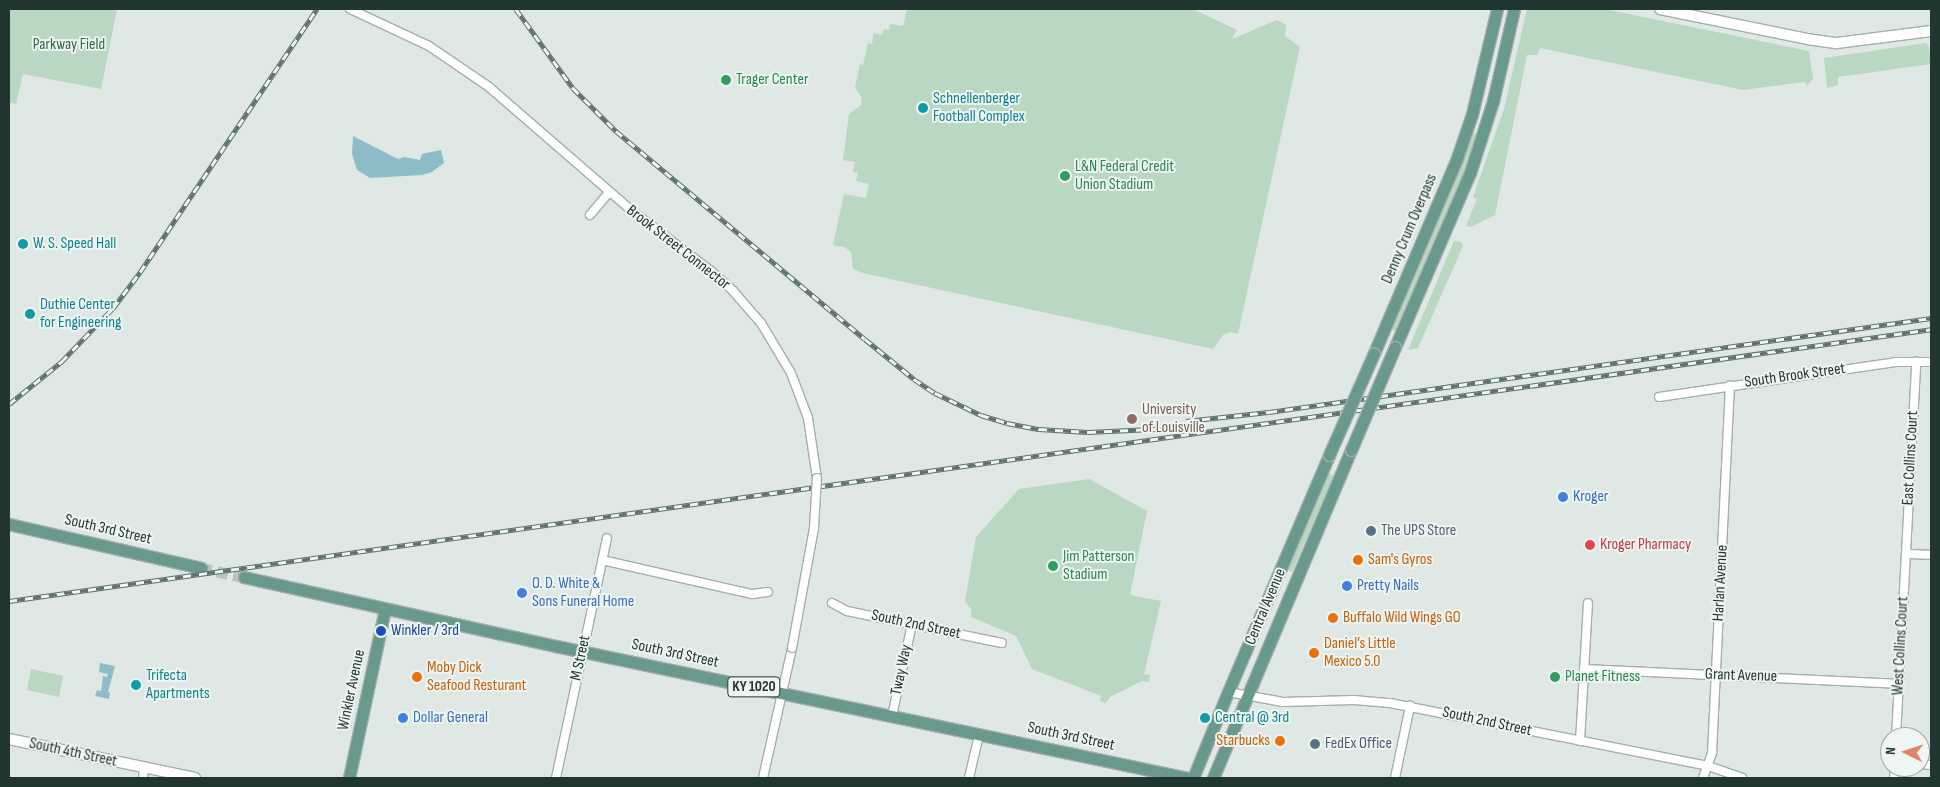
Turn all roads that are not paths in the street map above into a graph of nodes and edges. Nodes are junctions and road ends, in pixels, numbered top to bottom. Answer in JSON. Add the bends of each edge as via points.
{"nodes":[{"id":1,"x":350,"y":9,"type":"edge"},
{"id":2,"x":1497,"y":9,"type":"edge"},
{"id":3,"x":1514,"y":9,"type":"edge"},
{"id":4,"x":1660,"y":9,"type":"edge"},
{"id":5,"x":1931,"y":31,"type":"edge"},
{"id":6,"x":609,"y":192,"type":"junction"},
{"id":7,"x":590,"y":214,"type":"dead end"},
{"id":8,"x":1916,"y":362,"type":"junction"},
{"id":9,"x":1931,"y":362,"type":"edge"},
{"id":10,"x":1730,"y":386,"type":"junction"},
{"id":11,"x":1659,"y":397,"type":"dead end"},
{"id":12,"x":1351,"y":450,"type":"joint"},
{"id":13,"x":1329,"y":455,"type":"joint"},
{"id":14,"x":9,"y":524,"type":"edge"},
{"id":15,"x":607,"y":538,"type":"dead end"},
{"id":16,"x":1906,"y":554,"type":"junction"},
{"id":17,"x":1931,"y":555,"type":"edge"},
{"id":18,"x":602,"y":560,"type":"junction"},
{"id":19,"x":200,"y":568,"type":"tunnel mouth"},
{"id":20,"x":244,"y":577,"type":"tunnel mouth"},
{"id":21,"x":768,"y":592,"type":"dead end"},
{"id":22,"x":832,"y":603,"type":"dead end"},
{"id":23,"x":1588,"y":603,"type":"dead end"},
{"id":24,"x":385,"y":609,"type":"junction"},
{"id":25,"x":912,"y":624,"type":"junction"},
{"id":26,"x":1002,"y":643,"type":"dead end"},
{"id":27,"x":582,"y":651,"type":"junction"},
{"id":28,"x":1584,"y":669,"type":"junction"},
{"id":29,"x":1716,"y":674,"type":"junction"},
{"id":30,"x":1898,"y":684,"type":"junction"},
{"id":31,"x":1228,"y":692,"type":"junction"},
{"id":32,"x":780,"y":693,"type":"junction"},
{"id":33,"x":1246,"y":696,"type":"junction"},
{"id":34,"x":1410,"y":706,"type":"junction"},
{"id":35,"x":892,"y":716,"type":"junction"},
{"id":36,"x":1896,"y":727,"type":"edge"},
{"id":37,"x":979,"y":734,"type":"junction"},
{"id":38,"x":9,"y":740,"type":"edge"},
{"id":39,"x":1580,"y":741,"type":"junction"},
{"id":40,"x":1708,"y":766,"type":"junction"},
{"id":41,"x":144,"y":773,"type":"edge"},
{"id":42,"x":195,"y":778,"type":"edge"},
{"id":43,"x":350,"y":778,"type":"edge"},
{"id":44,"x":556,"y":778,"type":"edge"},
{"id":45,"x":763,"y":778,"type":"edge"},
{"id":46,"x":969,"y":778,"type":"edge"},
{"id":47,"x":1188,"y":778,"type":"edge"},
{"id":48,"x":1193,"y":778,"type":"edge"},
{"id":49,"x":1213,"y":778,"type":"edge"},
{"id":50,"x":1395,"y":778,"type":"edge"},
{"id":51,"x":1703,"y":778,"type":"edge"},
{"id":52,"x":1742,"y":778,"type":"edge"}],
"edges":[{"from":1,"to":6,"type":"street","name":"Brook Street Connector","via":[[401,31],[489,86]]},
{"from":2,"to":13,"type":"main road","name":"Denny Crum Overpass","bridge":true,"via":[[1474,105],[1456,161]]},
{"from":3,"to":12,"type":"main road","name":"Denny Crum Overpass","bridge":true,"via":[[1493,100],[1470,173]]},
{"from":4,"to":5,"type":"street","via":[[1837,43]]},
{"from":6,"to":7,"type":"street"},
{"from":6,"to":32,"type":"street","name":"Brook Street Connector","bridge":true,"via":[[711,271],[749,308],[792,373],[809,426],[816,478],[815,512],[792,648]]},
{"from":8,"to":9,"type":"street","name":"South Brook Street"},
{"from":8,"to":10,"type":"street","name":"South Brook Street","via":[[1895,362]]},
{"from":8,"to":16,"type":"street","name":"East Collins Court"},
{"from":10,"to":11,"type":"street","name":"South Brook Street"},
{"from":10,"to":29,"type":"street","name":"Harlan Avenue"},
{"from":12,"to":33,"type":"main road","name":"Central Avenue"},
{"from":13,"to":31,"type":"main road","name":"Central Avenue"},
{"from":14,"to":19,"type":"main road","name":"South 3rd Street"},
{"from":15,"to":18,"type":"street","name":"M Street"},
{"from":16,"to":17,"type":"street"},
{"from":16,"to":30,"type":"street","name":"West Collins Court"},
{"from":18,"to":21,"type":"street","via":[[752,594]]},
{"from":18,"to":27,"type":"street","name":"M Street"},
{"from":20,"to":24,"type":"main road","name":"South 3rd Street"},
{"from":22,"to":25,"type":"street","name":"South 2nd Street","via":[[847,611]]},
{"from":23,"to":28,"type":"street"},
{"from":24,"to":27,"type":"main road","name":"South 3rd Street","number":"KY 1020"},
{"from":24,"to":43,"type":"main road","name":"Winkler Avenue"},
{"from":25,"to":26,"type":"street","name":"South 2nd Street"},
{"from":25,"to":35,"type":"street","name":"Tway Way"},
{"from":27,"to":32,"type":"main road","name":"South 3rd Street","number":"KY 1020"},
{"from":27,"to":44,"type":"street","name":"M Street"},
{"from":28,"to":29,"type":"street","name":"Grant Avenue"},
{"from":28,"to":39,"type":"street"},
{"from":29,"to":30,"type":"street","name":"Grant Avenue"},
{"from":29,"to":40,"type":"street","name":"Harlan Avenue","via":[[1712,753]]},
{"from":30,"to":36,"type":"street","name":"West Collins Court"},
{"from":31,"to":33,"type":"street","name":"South 2nd Street"},
{"from":31,"to":48,"type":"main road","name":"Central Avenue"},
{"from":32,"to":35,"type":"main road","name":"South 3rd Street","number":"KY 1020"},
{"from":32,"to":45,"type":"street","name":"Brook Street Connector"},
{"from":33,"to":34,"type":"street","name":"South 2nd Street","via":[[1283,702],[1354,700]]},
{"from":33,"to":49,"type":"main road","name":"Central Avenue"},
{"from":34,"to":39,"type":"street","name":"South 2nd Street"},
{"from":34,"to":50,"type":"street"},
{"from":35,"to":37,"type":"main road","name":"South 3rd Street","number":"KY 1020"},
{"from":37,"to":46,"type":"street"},
{"from":37,"to":47,"type":"main road","name":"South 3rd Street","number":"KY 1020"},
{"from":38,"to":41,"type":"street","name":"South 4th Street"},
{"from":39,"to":40,"type":"street","name":"South 2nd Street"},
{"from":40,"to":51,"type":"street","name":"Harlan Avenue"},
{"from":40,"to":52,"type":"street","name":"South 2nd Street"},
{"from":41,"to":42,"type":"street","name":"South 4th Street"}]}
